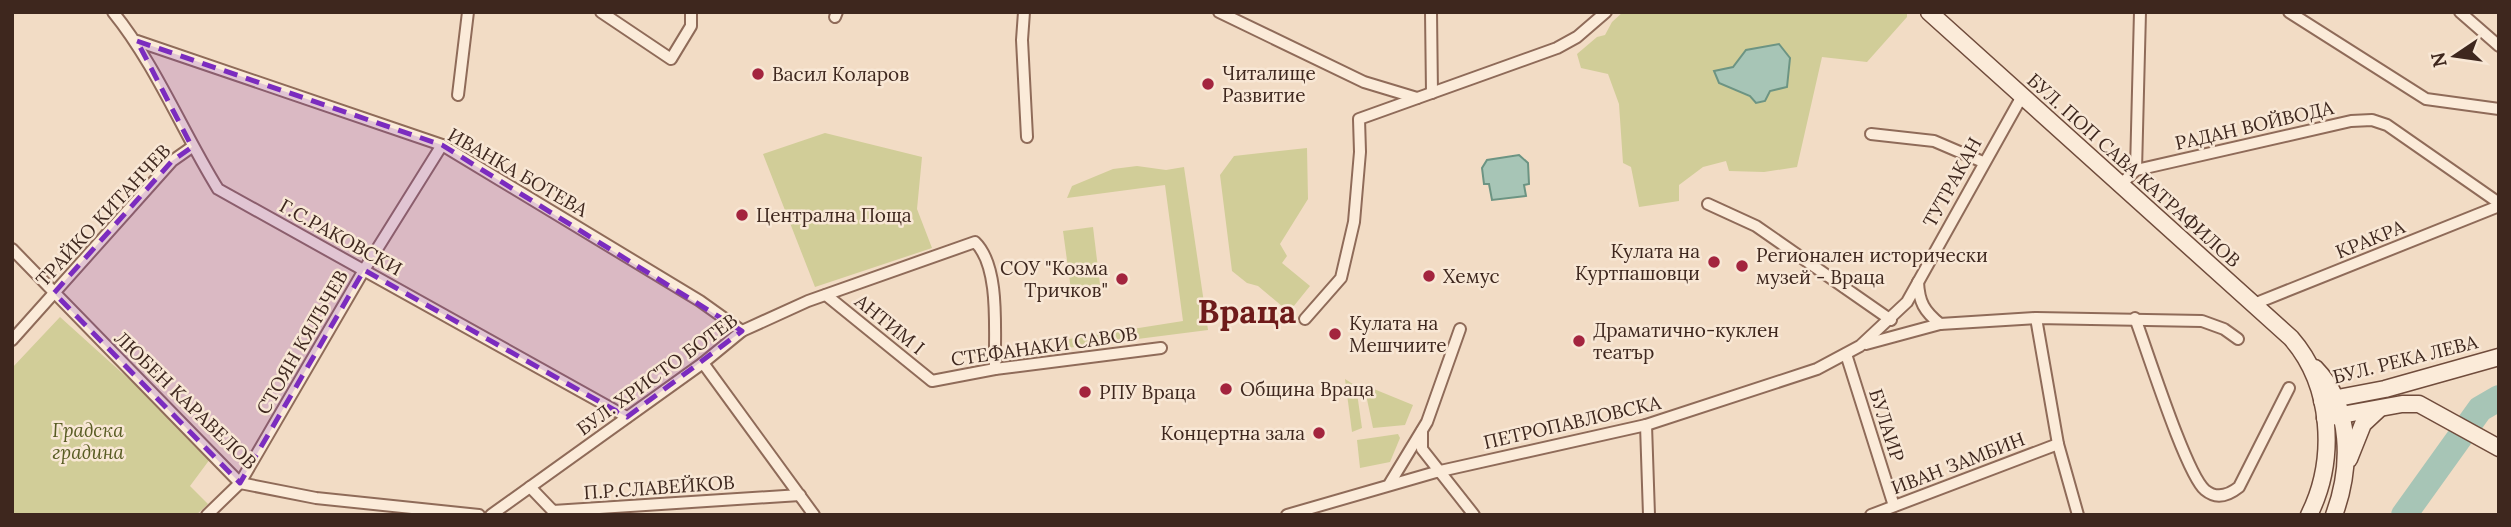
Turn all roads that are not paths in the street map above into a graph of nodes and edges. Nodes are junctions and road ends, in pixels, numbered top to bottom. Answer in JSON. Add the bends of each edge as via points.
{"nodes":[{"id":1,"x":114,"y":12,"type":"edge"},
{"id":2,"x":468,"y":12,"type":"edge"},
{"id":3,"x":601,"y":12,"type":"edge"},
{"id":4,"x":691,"y":12,"type":"edge"},
{"id":5,"x":1219,"y":12,"type":"edge"},
{"id":6,"x":1431,"y":12,"type":"edge"},
{"id":7,"x":1606,"y":12,"type":"edge"},
{"id":8,"x":1928,"y":12,"type":"edge"},
{"id":9,"x":2140,"y":12,"type":"edge"},
{"id":10,"x":2289,"y":12,"type":"edge"},
{"id":11,"x":2460,"y":12,"type":"edge"},
{"id":12,"x":1020,"y":13,"type":"edge"},
{"id":13,"x":137,"y":41,"type":"junction"},
{"id":14,"x":2499,"y":46,"type":"edge"},
{"id":15,"x":1432,"y":93,"type":"junction"},
{"id":16,"x":458,"y":95,"type":"dead end"},
{"id":17,"x":1417,"y":98,"type":"junction"},
{"id":18,"x":2021,"y":98,"type":"junction"},
{"id":19,"x":2499,"y":108,"type":"edge"},
{"id":20,"x":1871,"y":134,"type":"dead end"},
{"id":21,"x":1027,"y":137,"type":"dead end"},
{"id":22,"x":442,"y":145,"type":"junction"},
{"id":23,"x":192,"y":147,"type":"junction"},
{"id":24,"x":1983,"y":162,"type":"junction"},
{"id":25,"x":2136,"y":170,"type":"junction"},
{"id":26,"x":2119,"y":186,"type":"junction"},
{"id":27,"x":1707,"y":204,"type":"dead end"},
{"id":28,"x":2499,"y":204,"type":"edge"},
{"id":29,"x":12,"y":249,"type":"edge"},
{"id":30,"x":364,"y":270,"type":"junction"},
{"id":31,"x":1918,"y":281,"type":"junction"},
{"id":32,"x":54,"y":293,"type":"junction"},
{"id":33,"x":826,"y":295,"type":"junction"},
{"id":34,"x":2253,"y":304,"type":"junction"},
{"id":35,"x":2036,"y":318,"type":"junction"},
{"id":36,"x":2135,"y":318,"type":"junction"},
{"id":37,"x":1305,"y":319,"type":"dead end"},
{"id":38,"x":1891,"y":320,"type":"junction"},
{"id":39,"x":1940,"y":324,"type":"junction"},
{"id":40,"x":1460,"y":329,"type":"dead end"},
{"id":41,"x":742,"y":331,"type":"junction"},
{"id":42,"x":2238,"y":339,"type":"dead end"},
{"id":43,"x":12,"y":340,"type":"edge"},
{"id":44,"x":1860,"y":346,"type":"junction"},
{"id":45,"x":1161,"y":348,"type":"dead end"},
{"id":46,"x":1846,"y":354,"type":"junction"},
{"id":47,"x":2499,"y":357,"type":"edge"},
{"id":48,"x":703,"y":363,"type":"junction"},
{"id":49,"x":995,"y":369,"type":"junction"},
{"id":50,"x":2438,"y":374,"type":"junction"},
{"id":51,"x":932,"y":381,"type":"joint"},
{"id":52,"x":2289,"y":388,"type":"dead end"},
{"id":53,"x":2330,"y":400,"type":"junction"},
{"id":54,"x":2381,"y":408,"type":"junction"},
{"id":55,"x":2440,"y":414,"type":"junction"},
{"id":56,"x":2342,"y":415,"type":"junction"},
{"id":57,"x":627,"y":417,"type":"junction"},
{"id":58,"x":2325,"y":418,"type":"junction"},
{"id":59,"x":1646,"y":425,"type":"junction"},
{"id":60,"x":1422,"y":431,"type":"junction"},
{"id":61,"x":2058,"y":444,"type":"junction"},
{"id":62,"x":2494,"y":445,"type":"edge"},
{"id":63,"x":1441,"y":470,"type":"junction"},
{"id":64,"x":2344,"y":471,"type":"junction"},
{"id":65,"x":240,"y":483,"type":"junction"},
{"id":66,"x":1390,"y":483,"type":"junction"},
{"id":67,"x":530,"y":486,"type":"junction"},
{"id":68,"x":800,"y":495,"type":"junction"},
{"id":69,"x":1894,"y":506,"type":"junction"},
{"id":70,"x":614,"y":511,"type":"edge"},
{"id":71,"x":207,"y":515,"type":"edge"},
{"id":72,"x":479,"y":515,"type":"edge"},
{"id":73,"x":491,"y":515,"type":"edge"},
{"id":74,"x":814,"y":515,"type":"edge"},
{"id":75,"x":1287,"y":515,"type":"edge"},
{"id":76,"x":1474,"y":515,"type":"edge"},
{"id":77,"x":1649,"y":515,"type":"edge"},
{"id":78,"x":1871,"y":515,"type":"edge"},
{"id":79,"x":2078,"y":515,"type":"edge"},
{"id":80,"x":2309,"y":515,"type":"edge"},
{"id":81,"x":2334,"y":515,"type":"edge"}],
"edges":[{"from":1,"to":13,"type":"street","name":"Г.С.РАКОВСКИ"},
{"from":2,"to":16,"type":"street"},
{"from":3,"to":4,"type":"street","via":[[671,60],[691,26]]},
{"from":5,"to":17,"type":"street","via":[[1364,82]]},
{"from":6,"to":15,"type":"street"},
{"from":7,"to":15,"type":"street","via":[[1557,48]]},
{"from":8,"to":18,"type":"street","name":"БУЛ. ПОП САВА КАТРАФИЛОВ"},
{"from":9,"to":25,"type":"street"},
{"from":10,"to":19,"type":"street","via":[[2426,99]]},
{"from":11,"to":14,"type":"street"},
{"from":12,"to":21,"type":"street"},
{"from":13,"to":22,"type":"street","name":"ИВАНКА БОТЕВА"},
{"from":13,"to":23,"type":"street","name":"Г.С.РАКОВСКИ"},
{"from":15,"to":17,"type":"street"},
{"from":17,"to":37,"type":"street","via":[[1359,118],[1354,222],[1341,278]]},
{"from":18,"to":24,"type":"street","name":"ТУТРАКАН"},
{"from":18,"to":26,"type":"street","name":"БУЛ. ПОП САВА КАТРАФИЛОВ"},
{"from":20,"to":24,"type":"street","via":[[1934,141]]},
{"from":22,"to":30,"type":"street","name":"СТОЯН КЯЛЪЧЕВ"},
{"from":22,"to":41,"type":"street","name":"ИВАНКА БОТЕВА"},
{"from":23,"to":30,"type":"street","name":"Г.С.РАКОВСКИ","via":[[218,189]]},
{"from":23,"to":32,"type":"street","name":"ТРАЙКО КИТАНЧЕВ","via":[[172,161]]},
{"from":24,"to":31,"type":"street","name":"ТУТРАКАН"},
{"from":25,"to":26,"type":"street"},
{"from":25,"to":28,"type":"street","name":"РАДАН ВОЙВОДА","via":[[2372,120],[2387,125]]},
{"from":26,"to":34,"type":"street","name":"БУЛ. ПОП САВА КАТРАФИЛОВ"},
{"from":27,"to":38,"type":"street","via":[[1756,226]]},
{"from":28,"to":34,"type":"street","name":"КРАКРА"},
{"from":29,"to":32,"type":"street","name":"ЛЮБЕН КАРАВЕЛОВ"},
{"from":30,"to":57,"type":"street","name":"Г.С.РАКОВСКИ"},
{"from":30,"to":65,"type":"street","name":"СТОЯН КЯЛЪЧЕВ"},
{"from":31,"to":38,"type":"street","name":"ТУТРАКАН"},
{"from":31,"to":39,"type":"street","via":[[1919,300]]},
{"from":32,"to":43,"type":"street","name":"ТРАЙКО КИТАНЧЕВ"},
{"from":32,"to":65,"type":"street","name":"ЛЮБЕН КАРАВЕЛОВ"},
{"from":33,"to":41,"type":"street","name":"БУЛ. ХРИСТО БОТЕВ"},
{"from":33,"to":49,"type":"street","name":"БУЛ. ХРИСТО БОТЕВ","via":[[975,242],[984,250],[992,277]]},
{"from":33,"to":51,"type":"street","name":"АНТИМ I"},
{"from":34,"to":53,"type":"street","name":"БУЛ. ПОП САВА КАТРАФИЛОВ","via":[[2291,338],[2325,378]]},
{"from":35,"to":36,"type":"street"},
{"from":35,"to":39,"type":"street"},
{"from":35,"to":61,"type":"street"},
{"from":36,"to":42,"type":"street","via":[[2202,321]]},
{"from":36,"to":52,"type":"street","via":[[2187,459],[2205,490],[2216,496],[2229,495],[2239,487]]},
{"from":38,"to":44,"type":"street","name":"ТУТРАКАН"},
{"from":39,"to":44,"type":"street"},
{"from":40,"to":60,"type":"street"},
{"from":41,"to":48,"type":"street","name":"БУЛ. ХРИСТО БОТЕВ"},
{"from":44,"to":46,"type":"street","name":"ПЕТРОПАВЛОВСКА"},
{"from":45,"to":49,"type":"street","name":"СТЕФАНАКИ САВОВ"},
{"from":46,"to":59,"type":"street","name":"ПЕТРОПАВЛОВСКА","via":[[1817,369]]},
{"from":46,"to":69,"type":"street","name":"БУЛАИР"},
{"from":47,"to":50,"type":"street","name":"БУЛ. РЕКА ЛЕВА"},
{"from":48,"to":57,"type":"street","name":"БУЛ. ХРИСТО БОТЕВ"},
{"from":48,"to":68,"type":"street"},
{"from":49,"to":51,"type":"street","name":"СТЕФАНАКИ САВОВ"},
{"from":50,"to":53,"type":"street","name":"БУЛ. РЕКА ЛЕВА"},
{"from":50,"to":55,"type":"street","via":[[2426,394]]},
{"from":53,"to":56,"type":"street"},
{"from":53,"to":58,"type":"street"},
{"from":54,"to":55,"type":"street","name":"БУЛ. РЕКА ЛЕВА","via":[[2419,404]]},
{"from":54,"to":56,"type":"street","name":"БУЛ. РЕКА ЛЕВА"},
{"from":54,"to":64,"type":"street","via":[[2363,424]]},
{"from":55,"to":62,"type":"street"},
{"from":56,"to":58,"type":"street","name":"БУЛ. РЕКА ЛЕВА"},
{"from":56,"to":64,"type":"street"},
{"from":57,"to":67,"type":"street","name":"БУЛ. ХРИСТО БОТЕВ"},
{"from":58,"to":80,"type":"street","via":[[2324,474]]},
{"from":59,"to":63,"type":"street","name":"ПЕТРОПАВЛОВСКА"},
{"from":59,"to":77,"type":"street"},
{"from":60,"to":63,"type":"street","via":[[1422,449]]},
{"from":60,"to":66,"type":"street"},
{"from":61,"to":69,"type":"street","name":"ИВАН ЗАМБИН"},
{"from":61,"to":79,"type":"street"},
{"from":63,"to":66,"type":"street","name":"ПЕТРОПАВЛОВСКА"},
{"from":63,"to":76,"type":"street"},
{"from":64,"to":81,"type":"street"},
{"from":65,"to":71,"type":"street","name":"СТОЯН КЯЛЪЧЕВ"},
{"from":65,"to":72,"type":"street","name":"ЛЮБЕН КАРАВЕЛОВ","via":[[316,498]]},
{"from":66,"to":75,"type":"street","name":"ПЕТРОПАВЛОВСКА"},
{"from":67,"to":70,"type":"street","name":"П.Р.СЛАВЕЙКОВ","via":[[553,511]]},
{"from":67,"to":73,"type":"street","name":"БУЛ. ХРИСТО БОТЕВ"},
{"from":68,"to":70,"type":"street","name":"П.Р.СЛАВЕЙКОВ"},
{"from":68,"to":74,"type":"street"},
{"from":69,"to":78,"type":"street","name":"ИВАН ЗАМБИН"}]}
